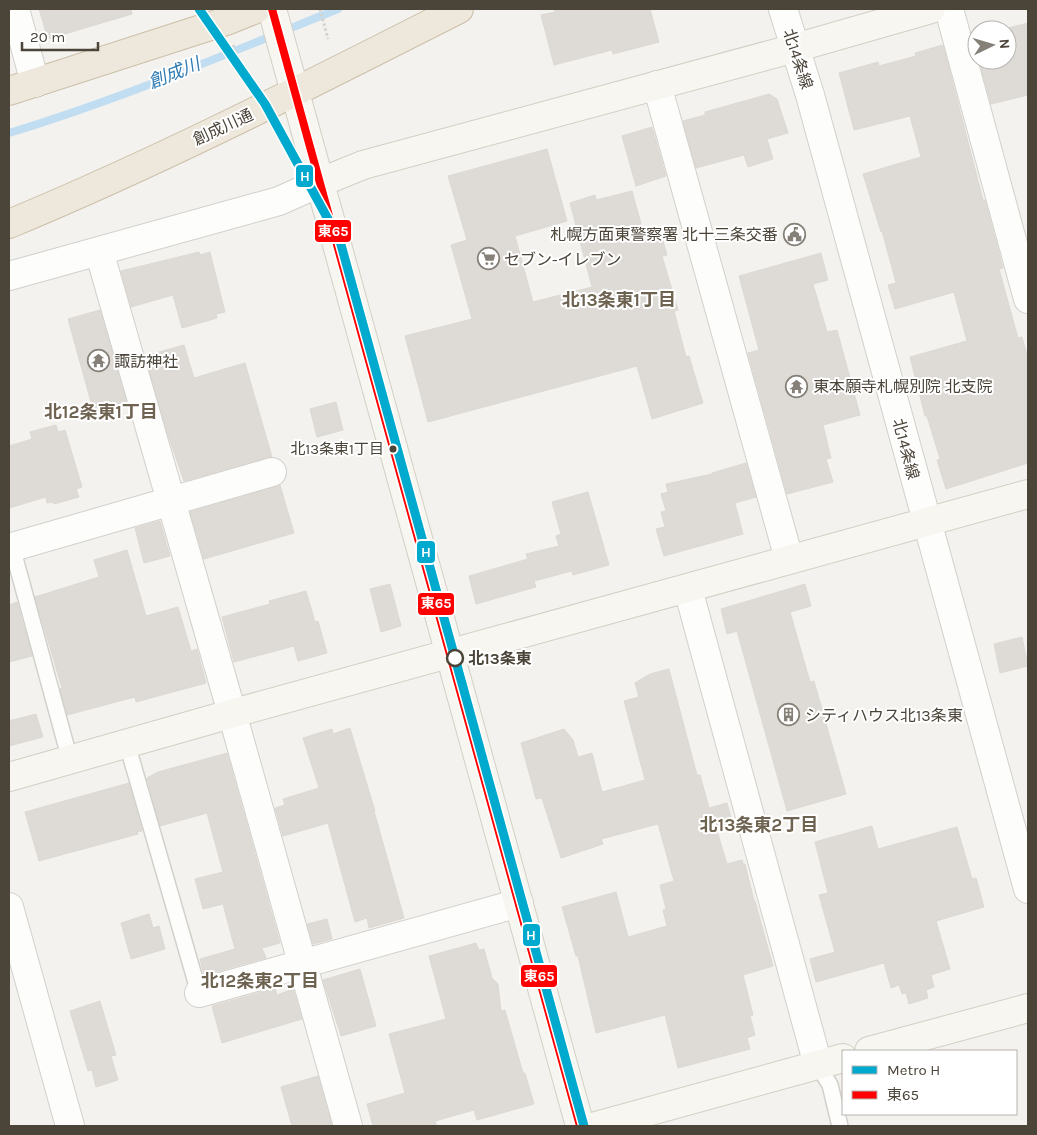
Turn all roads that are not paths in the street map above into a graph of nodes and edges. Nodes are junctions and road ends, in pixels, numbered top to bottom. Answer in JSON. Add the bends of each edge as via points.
{"nodes":[{"id":1,"x":15,"y":9,"type":"edge"},
{"id":2,"x":459,"y":9,"type":"edge"},
{"id":3,"x":783,"y":9,"type":"edge"},
{"id":4,"x":931,"y":9,"type":"edge"},
{"id":5,"x":950,"y":9,"type":"edge"},
{"id":6,"x":268,"y":14,"type":"edge"},
{"id":7,"x":795,"y":48,"type":"junction"},
{"id":8,"x":36,"y":83,"type":"junction"},
{"id":9,"x":657,"y":85,"type":"junction"},
{"id":10,"x":9,"y":91,"type":"edge"},
{"id":11,"x":295,"y":92,"type":"junction"},
{"id":12,"x":319,"y":183,"type":"junction"},
{"id":13,"x":9,"y":224,"type":"edge"},
{"id":14,"x":99,"y":251,"type":"junction"},
{"id":15,"x":9,"y":276,"type":"edge"},
{"id":16,"x":1028,"y":299,"type":"edge"},
{"id":17,"x":272,"y":472,"type":"dead end"},
{"id":18,"x":1028,"y":494,"type":"edge"},
{"id":19,"x":172,"y":502,"type":"junction"},
{"id":20,"x":927,"y":523,"type":"junction"},
{"id":21,"x":10,"y":547,"type":"edge"},
{"id":22,"x":789,"y":559,"type":"junction"},
{"id":23,"x":688,"y":589,"type":"junction"},
{"id":24,"x":450,"y":653,"type":"junction"},
{"id":25,"x":232,"y":713,"type":"junction"},
{"id":26,"x":127,"y":744,"type":"junction"},
{"id":27,"x":70,"y":760,"type":"junction"},
{"id":28,"x":9,"y":777,"type":"edge"},
{"id":29,"x":1028,"y":889,"type":"edge"},
{"id":30,"x":519,"y":903,"type":"junction"},
{"id":31,"x":9,"y":907,"type":"edge"},
{"id":32,"x":301,"y":964,"type":"junction"},
{"id":33,"x":200,"y":993,"type":"joint"},
{"id":34,"x":1028,"y":1008,"type":"edge"},
{"id":35,"x":873,"y":1050,"type":"edge"},
{"id":36,"x":831,"y":1062,"type":"edge"},
{"id":37,"x":70,"y":1126,"type":"edge"},
{"id":38,"x":348,"y":1126,"type":"edge"},
{"id":39,"x":580,"y":1126,"type":"edge"},
{"id":40,"x":596,"y":1126,"type":"edge"},
{"id":41,"x":840,"y":1126,"type":"edge"}],
"edges":[{"from":1,"to":8,"type":"street"},
{"from":2,"to":11,"type":"highway","name":"創成川通"},
{"from":3,"to":7,"type":"street","name":"北14条線"},
{"from":4,"to":7,"type":"street"},
{"from":5,"to":16,"type":"street"},
{"from":6,"to":8,"type":"highway","via":[[226,21]]},
{"from":6,"to":11,"type":"street"},
{"from":7,"to":9,"type":"street"},
{"from":7,"to":20,"type":"street","name":"北14条線"},
{"from":8,"to":10,"type":"highway"},
{"from":9,"to":12,"type":"street","via":[[363,165]]},
{"from":9,"to":22,"type":"street"},
{"from":11,"to":12,"type":"street"},
{"from":11,"to":13,"type":"highway","name":"創成川通"},
{"from":12,"to":14,"type":"street","via":[[279,201]]},
{"from":12,"to":24,"type":"street"},
{"from":14,"to":15,"type":"street"},
{"from":14,"to":19,"type":"street"},
{"from":17,"to":19,"type":"street"},
{"from":18,"to":20,"type":"street"},
{"from":19,"to":21,"type":"street"},
{"from":19,"to":25,"type":"street"},
{"from":20,"to":22,"type":"street"},
{"from":20,"to":29,"type":"street","name":"北14条線"},
{"from":21,"to":27,"type":"lane"},
{"from":22,"to":23,"type":"street"},
{"from":23,"to":24,"type":"street"},
{"from":23,"to":36,"type":"street"},
{"from":24,"to":25,"type":"street"},
{"from":24,"to":30,"type":"street"},
{"from":25,"to":26,"type":"street"},
{"from":25,"to":32,"type":"street"},
{"from":26,"to":27,"type":"street"},
{"from":26,"to":33,"type":"lane"},
{"from":27,"to":28,"type":"street"},
{"from":30,"to":32,"type":"street"},
{"from":30,"to":39,"type":"street"},
{"from":31,"to":37,"type":"street"},
{"from":32,"to":33,"type":"street"},
{"from":32,"to":38,"type":"street"},
{"from":34,"to":35,"type":"street"},
{"from":36,"to":40,"type":"street"},
{"from":36,"to":41,"type":"lane","via":[[830,1085]]}]}
